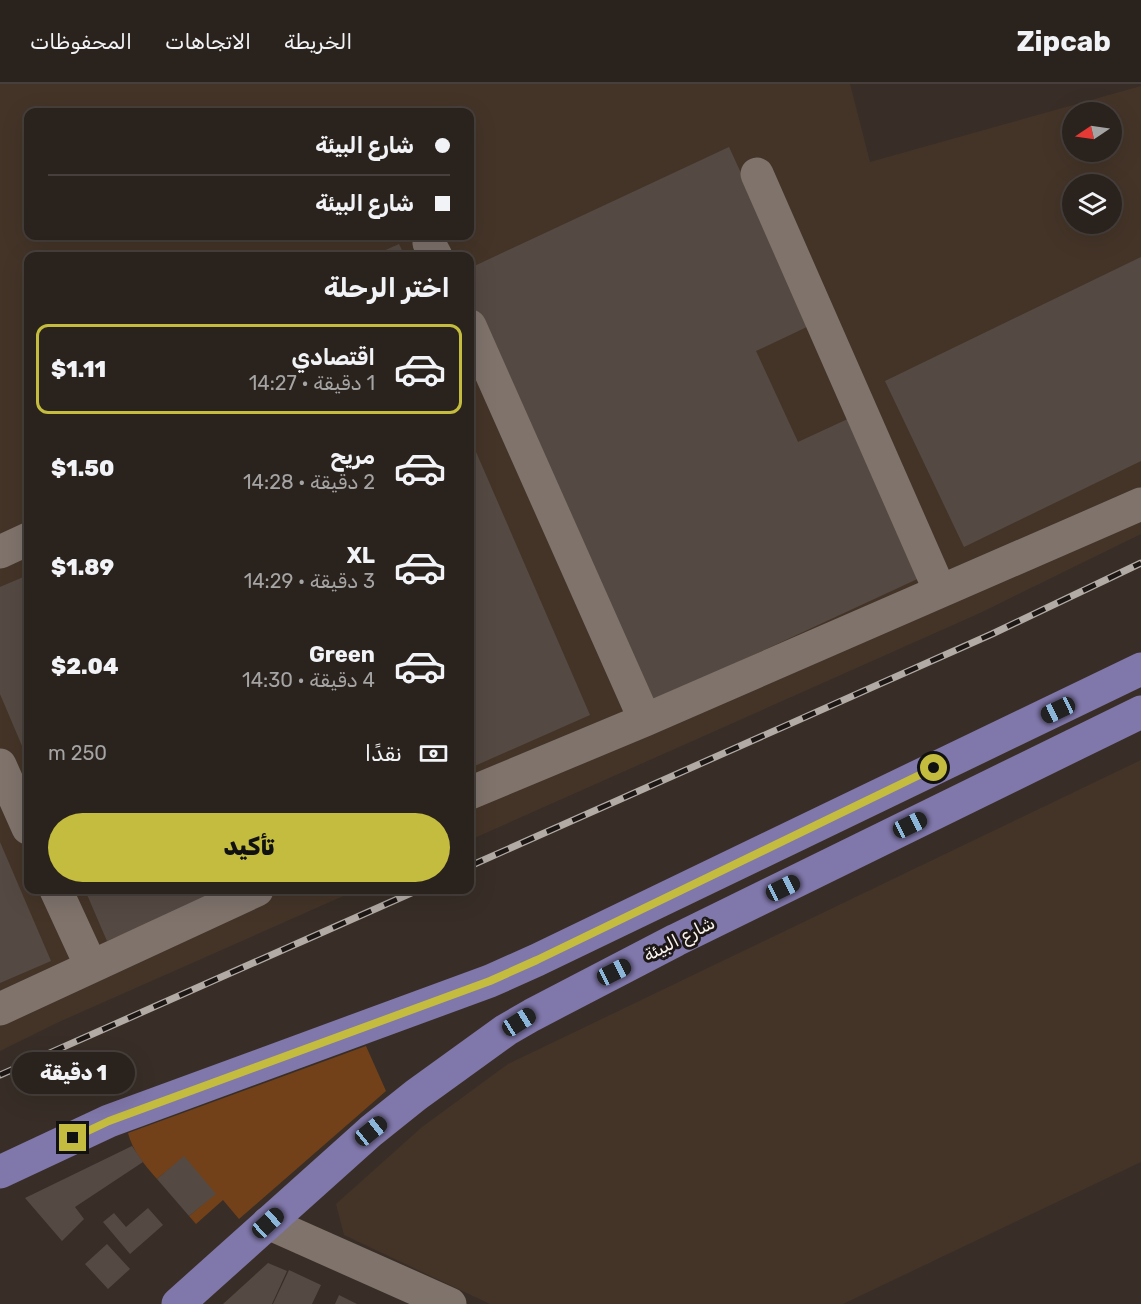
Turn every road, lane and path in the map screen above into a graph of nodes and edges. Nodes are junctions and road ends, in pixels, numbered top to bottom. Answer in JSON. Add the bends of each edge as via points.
{"nodes":[{"id":1,"x":757,"y":174,"type":"dead end"},
{"id":2,"x":474,"y":339,"type":"edge"},
{"id":3,"x":1141,"y":504,"type":"edge"},
{"id":4,"x":24,"y":541,"type":"edge"},
{"id":5,"x":0,"y":552,"type":"edge"},
{"id":6,"x":940,"y":591,"type":"junction"},
{"id":7,"x":1141,"y":669,"type":"edge"},
{"id":8,"x":1078,"y":700,"type":"junction"},
{"id":9,"x":1141,"y":712,"type":"edge"},
{"id":10,"x":645,"y":720,"type":"junction"},
{"id":11,"x":1094,"y":735,"type":"junction"},
{"id":12,"x":0,"y":765,"type":"edge"},
{"id":13,"x":913,"y":778,"type":"junction"},
{"id":14,"x":474,"y":791,"type":"edge"},
{"id":15,"x":931,"y":815,"type":"junction"},
{"id":16,"x":24,"y":819,"type":"edge"},
{"id":17,"x":58,"y":894,"type":"edge"},
{"id":18,"x":248,"y":894,"type":"edge"},
{"id":19,"x":658,"y":901,"type":"junction"},
{"id":20,"x":676,"y":939,"type":"junction"},
{"id":21,"x":91,"y":966,"type":"junction"},
{"id":22,"x":0,"y":1009,"type":"edge"},
{"id":23,"x":0,"y":1172,"type":"edge"},
{"id":24,"x":268,"y":1223,"type":"junction"},
{"id":25,"x":178,"y":1304,"type":"edge"},
{"id":26,"x":450,"y":1304,"type":"edge"}],
"edges":[{"from":1,"to":6,"type":"street"},
{"from":2,"to":10,"type":"street"},
{"from":3,"to":6,"type":"street"},
{"from":4,"to":5,"type":"street"},
{"from":6,"to":10,"type":"street"},
{"from":7,"to":8,"type":"main road"},
{"from":8,"to":11,"type":"main road"},
{"from":8,"to":13,"type":"main road"},
{"from":9,"to":11,"type":"main road","name":"شارع البيئة"},
{"from":10,"to":14,"type":"street"},
{"from":11,"to":15,"type":"main road","name":"شارع البيئة"},
{"from":12,"to":16,"type":"street"},
{"from":13,"to":15,"type":"main road"},
{"from":13,"to":19,"type":"main road"},
{"from":15,"to":20,"type":"main road","name":"شارع البيئة"},
{"from":17,"to":21,"type":"street"},
{"from":18,"to":21,"type":"street"},
{"from":19,"to":20,"type":"main road"},
{"from":19,"to":23,"type":"main road","via":[[490,981],[109,1121]]},
{"from":20,"to":24,"type":"main road","name":"شارع البيئة","via":[[506,1030],[371,1131]]},
{"from":21,"to":22,"type":"street"},
{"from":24,"to":25,"type":"main road","name":"شارع البيئة"},
{"from":24,"to":26,"type":"street"}]}
